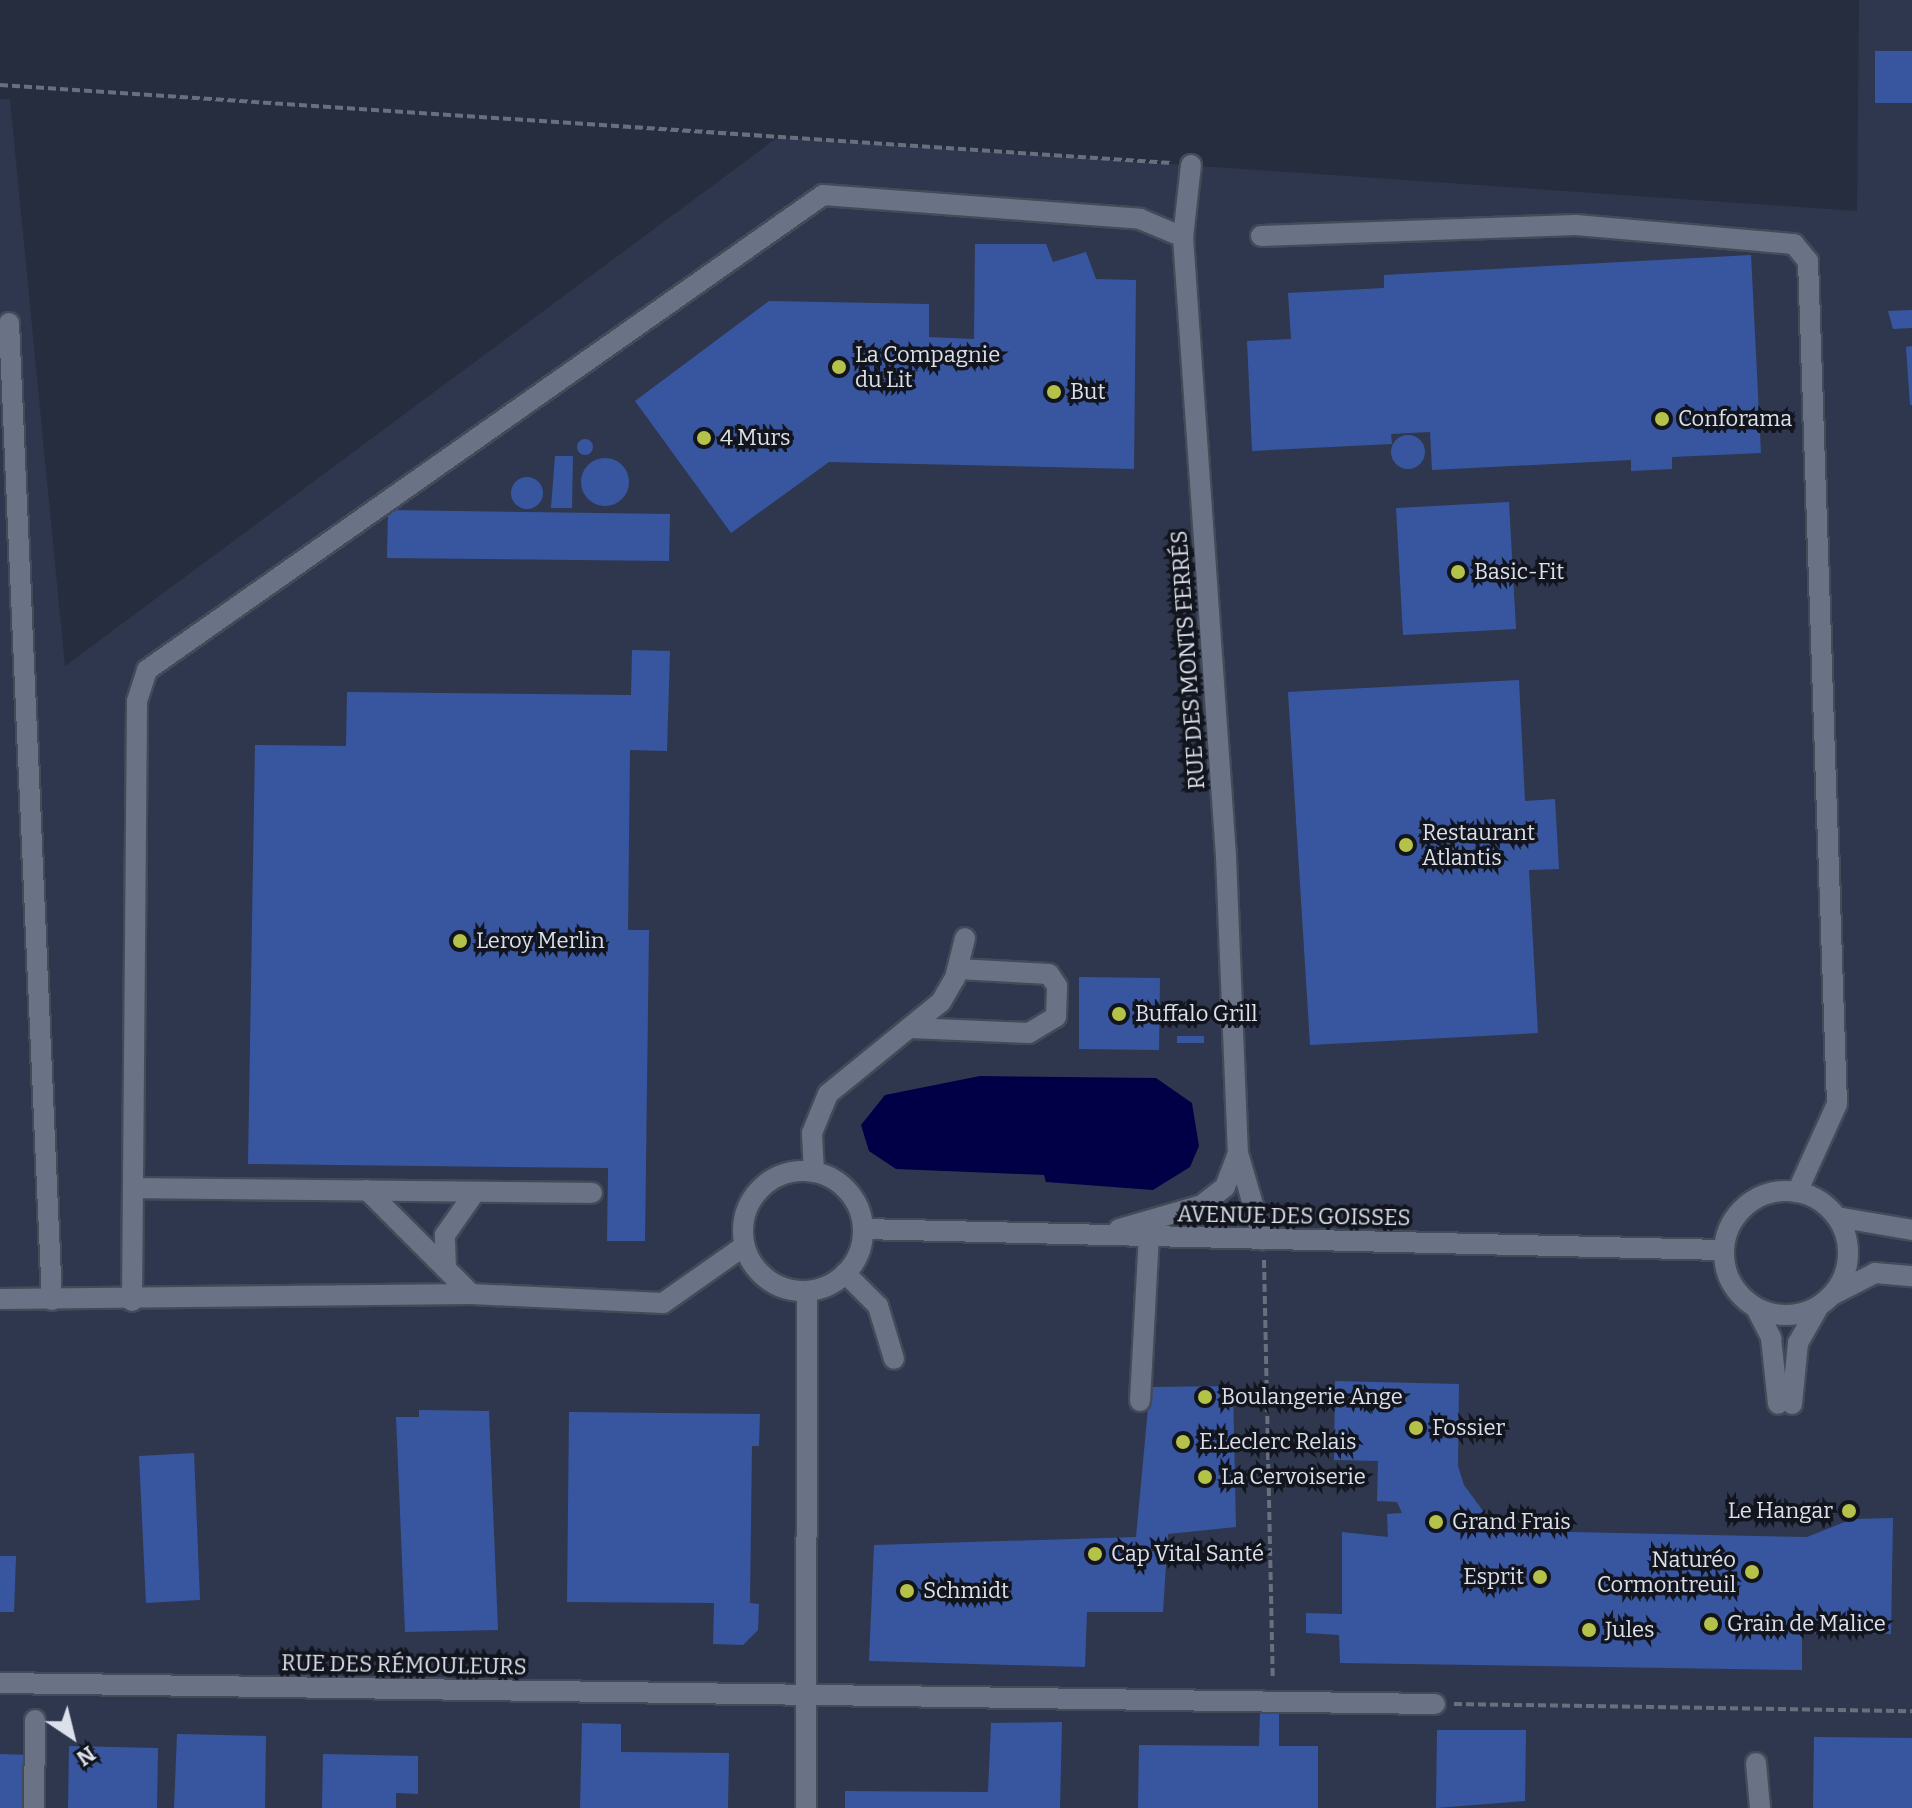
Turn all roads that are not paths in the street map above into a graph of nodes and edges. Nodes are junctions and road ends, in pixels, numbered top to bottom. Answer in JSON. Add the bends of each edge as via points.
{"nodes":[{"id":1,"x":1191,"y":165,"type":"road end"},
{"id":2,"x":1261,"y":236,"type":"dead end"},
{"id":3,"x":1183,"y":237,"type":"junction"},
{"id":4,"x":9,"y":323,"type":"dead end"},
{"id":5,"x":6,"y":383,"type":"edge"},
{"id":6,"x":965,"y":938,"type":"dead end"},
{"id":7,"x":958,"y":969,"type":"junction"},
{"id":8,"x":910,"y":1028,"type":"junction"},
{"id":9,"x":1238,"y":1153,"type":"junction"},
{"id":10,"x":814,"y":1172,"type":"junction"},
{"id":11,"x":134,"y":1188,"type":"junction"},
{"id":12,"x":367,"y":1190,"type":"junction"},
{"id":13,"x":475,"y":1192,"type":"junction"},
{"id":14,"x":1797,"y":1192,"type":"junction"},
{"id":15,"x":592,"y":1193,"type":"dead end"},
{"id":16,"x":1837,"y":1217,"type":"junction"},
{"id":17,"x":863,"y":1229,"type":"junction"},
{"id":18,"x":1912,"y":1230,"type":"edge"},
{"id":19,"x":1097,"y":1235,"type":"junction"},
{"id":20,"x":1149,"y":1236,"type":"junction"},
{"id":21,"x":1263,"y":1239,"type":"junction"},
{"id":22,"x":744,"y":1246,"type":"junction"},
{"id":23,"x":1724,"y":1250,"type":"junction"},
{"id":24,"x":446,"y":1269,"type":"junction"},
{"id":25,"x":845,"y":1273,"type":"junction"},
{"id":26,"x":1912,"y":1276,"type":"edge"},
{"id":27,"x":807,"y":1292,"type":"junction"},
{"id":28,"x":471,"y":1294,"type":"junction"},
{"id":29,"x":0,"y":1299,"type":"edge"},
{"id":30,"x":52,"y":1300,"type":"junction"},
{"id":31,"x":1827,"y":1300,"type":"junction"},
{"id":32,"x":132,"y":1301,"type":"junction"},
{"id":33,"x":1756,"y":1308,"type":"junction"},
{"id":34,"x":894,"y":1359,"type":"dead end"},
{"id":35,"x":1140,"y":1401,"type":"dead end"},
{"id":36,"x":0,"y":1683,"type":"edge"},
{"id":37,"x":807,"y":1694,"type":"junction"},
{"id":38,"x":1435,"y":1704,"type":"road end"},
{"id":39,"x":35,"y":1720,"type":"dead end"},
{"id":40,"x":1756,"y":1763,"type":"dead end"},
{"id":41,"x":34,"y":1808,"type":"edge"},
{"id":42,"x":806,"y":1808,"type":"edge"},
{"id":43,"x":1760,"y":1808,"type":"edge"}],
"edges":[{"from":1,"to":3,"type":"street","name":"RUE DES MONTS FERRÉS"},
{"from":2,"to":14,"type":"street","via":[[1576,225],[1794,244],[1808,261],[1837,1104]]},
{"from":3,"to":9,"type":"street","name":"RUE DES MONTS FERRÉS","via":[[1226,857]]},
{"from":3,"to":11,"type":"street","via":[[1140,219],[823,195],[147,670],[137,701]]},
{"from":4,"to":5,"type":"street"},
{"from":5,"to":30,"type":"street"},
{"from":6,"to":7,"type":"street"},
{"from":7,"to":8,"type":"street","via":[[941,1002]]},
{"from":7,"to":8,"type":"street","via":[[1049,974],[1057,986],[1056,1017],[1029,1033]]},
{"from":8,"to":10,"type":"street","via":[[828,1094],[812,1133]]},
{"from":9,"to":19,"type":"street","name":"RUE DES MONTS FERRÉS","via":[[1225,1187],[1202,1205]]},
{"from":9,"to":21,"type":"street","name":"RUE DES MONTS FERRÉS"},
{"from":10,"to":17,"type":"street","via":[[848,1192]]},
{"from":10,"to":22,"type":"street","via":[[794,1172],[759,1190],[743,1226]]},
{"from":11,"to":12,"type":"street"},
{"from":11,"to":32,"type":"street"},
{"from":12,"to":13,"type":"street"},
{"from":12,"to":24,"type":"street"},
{"from":13,"to":15,"type":"street"},
{"from":13,"to":24,"type":"street","via":[[445,1235]]},
{"from":14,"to":16,"type":"street"},
{"from":14,"to":23,"type":"street","via":[[1756,1199],[1729,1230]]},
{"from":16,"to":18,"type":"street"},
{"from":16,"to":31,"type":"street","via":[[1849,1256]]},
{"from":17,"to":19,"type":"street","name":"AVENUE DES GOISSES"},
{"from":17,"to":25,"type":"street","via":[[860,1250]]},
{"from":19,"to":20,"type":"street","name":"AVENUE DES GOISSES"},
{"from":20,"to":21,"type":"street","name":"AVENUE DES GOISSES"},
{"from":20,"to":35,"type":"street"},
{"from":21,"to":23,"type":"street","name":"AVENUE DES GOISSES"},
{"from":22,"to":27,"type":"street","via":[[774,1285]]},
{"from":22,"to":28,"type":"street","via":[[663,1303]]},
{"from":23,"to":33,"type":"street","via":[[1732,1284]]},
{"from":24,"to":28,"type":"street"},
{"from":25,"to":27,"type":"street"},
{"from":25,"to":34,"type":"street","via":[[878,1306]]},
{"from":26,"to":31,"type":"street","via":[[1875,1273]]},
{"from":27,"to":37,"type":"street"},
{"from":28,"to":32,"type":"street"},
{"from":29,"to":30,"type":"street"},
{"from":30,"to":32,"type":"street"},
{"from":31,"to":33,"type":"street","via":[[1788,1316]]},
{"from":31,"to":33,"type":"street","via":[[1798,1343],[1785,1404],[1771,1338]]},
{"from":36,"to":37,"type":"street","name":"RUE DES RÉMOULEURS"},
{"from":37,"to":38,"type":"street","name":"RUE DES RÉMOULEURS"},
{"from":37,"to":42,"type":"street"},
{"from":39,"to":41,"type":"street"},
{"from":40,"to":43,"type":"street"}]}
